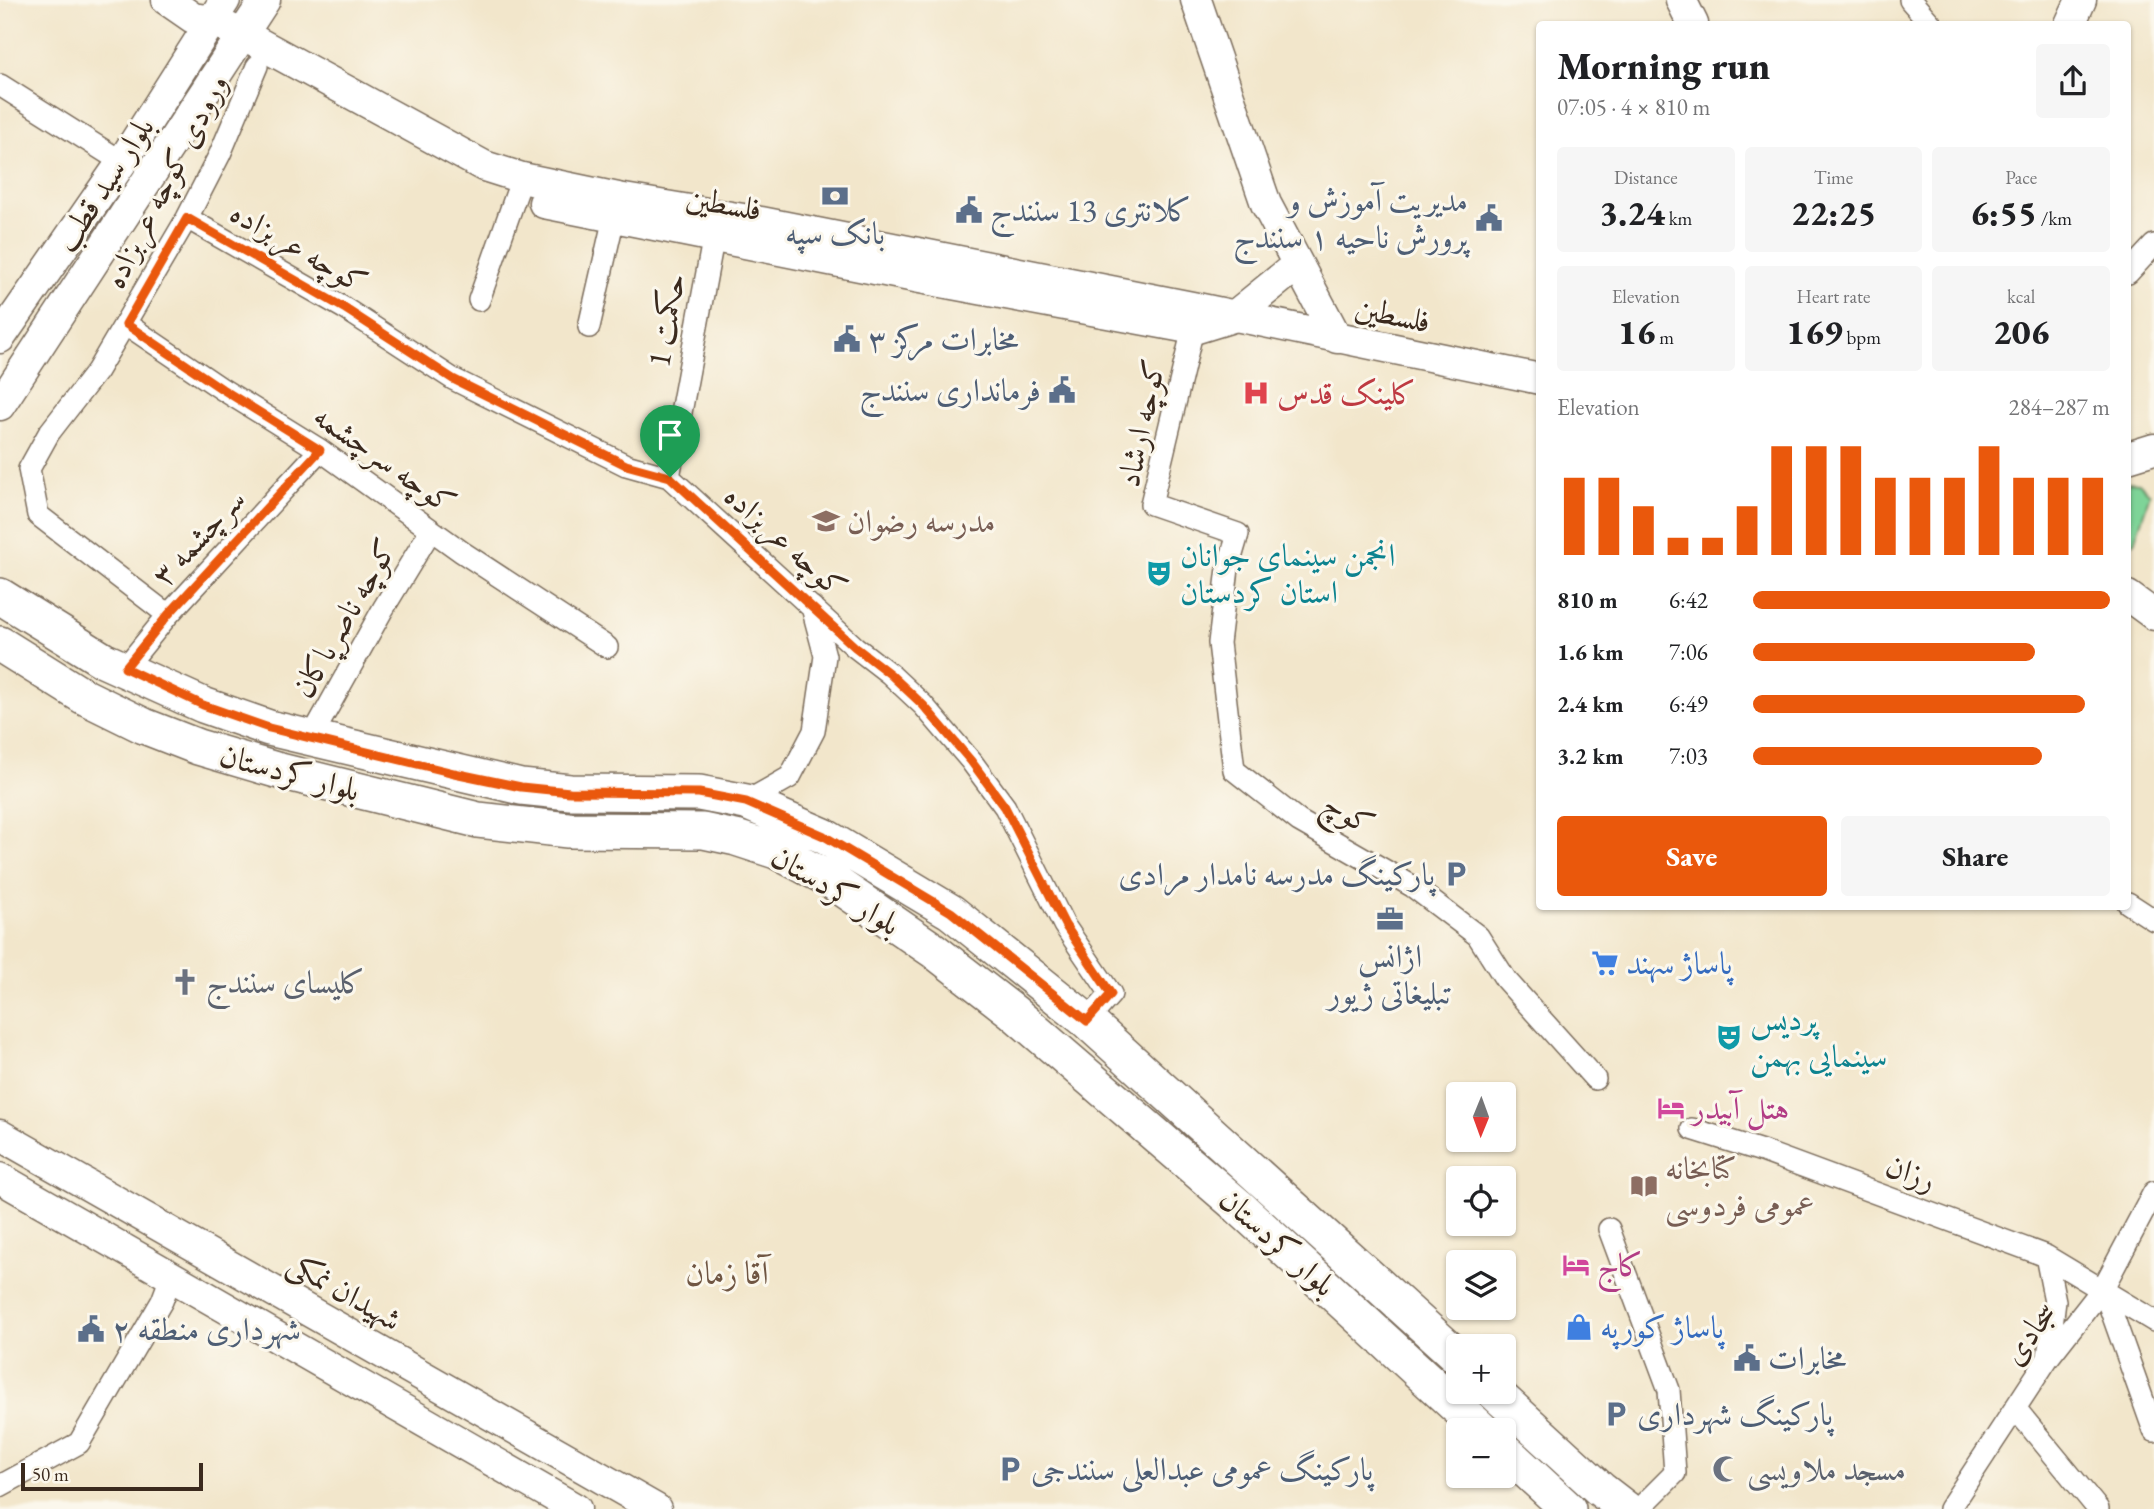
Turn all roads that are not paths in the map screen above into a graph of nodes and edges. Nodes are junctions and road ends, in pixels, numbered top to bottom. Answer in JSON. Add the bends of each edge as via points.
{"nodes":[{"id":1,"x":167,"y":0,"type":"edge"},
{"id":2,"x":265,"y":0,"type":"edge"},
{"id":3,"x":1196,"y":0,"type":"edge"},
{"id":4,"x":1681,"y":0,"type":"edge"},
{"id":5,"x":1910,"y":0,"type":"edge"},
{"id":6,"x":2062,"y":0,"type":"edge"},
{"id":7,"x":2081,"y":0,"type":"edge"},
{"id":8,"x":208,"y":19,"type":"edge"},
{"id":9,"x":1691,"y":21,"type":"edge"},
{"id":10,"x":1928,"y":21,"type":"edge"},
{"id":11,"x":2052,"y":21,"type":"edge"},
{"id":12,"x":2071,"y":21,"type":"edge"},
{"id":13,"x":244,"y":51,"type":"junction"},
{"id":14,"x":0,"y":85,"type":"edge"},
{"id":15,"x":121,"y":162,"type":"junction"},
{"id":16,"x":519,"y":188,"type":"junction"},
{"id":17,"x":616,"y":209,"type":"junction"},
{"id":18,"x":187,"y":218,"type":"junction"},
{"id":19,"x":715,"y":226,"type":"junction"},
{"id":20,"x":2154,"y":245,"type":"edge"},
{"id":21,"x":1297,"y":265,"type":"junction"},
{"id":22,"x":2131,"y":270,"type":"edge"},
{"id":23,"x":479,"y":300,"type":"dead end"},
{"id":24,"x":1233,"y":317,"type":"junction"},
{"id":25,"x":1195,"y":318,"type":"junction"},
{"id":26,"x":126,"y":324,"type":"junction"},
{"id":27,"x":589,"y":327,"type":"dead end"},
{"id":28,"x":0,"y":338,"type":"edge"},
{"id":29,"x":1337,"y":338,"type":"junction"},
{"id":30,"x":1536,"y":378,"type":"edge"},
{"id":31,"x":0,"y":405,"type":"edge"},
{"id":32,"x":2131,"y":437,"type":"edge"},
{"id":33,"x":2154,"y":438,"type":"edge"},
{"id":34,"x":2154,"y":449,"type":"edge"},
{"id":35,"x":320,"y":450,"type":"junction"},
{"id":36,"x":2131,"y":456,"type":"edge"},
{"id":37,"x":670,"y":477,"type":"junction"},
{"id":38,"x":431,"y":530,"type":"junction"},
{"id":39,"x":1238,"y":534,"type":"joint"},
{"id":40,"x":0,"y":596,"type":"edge"},
{"id":41,"x":2131,"y":598,"type":"edge"},
{"id":42,"x":812,"y":607,"type":"junction"},
{"id":43,"x":168,"y":615,"type":"junction"},
{"id":44,"x":2154,"y":615,"type":"edge"},
{"id":45,"x":0,"y":644,"type":"edge"},
{"id":46,"x":607,"y":646,"type":"dead end"},
{"id":47,"x":125,"y":668,"type":"junction"},
{"id":48,"x":311,"y":738,"type":"junction"},
{"id":49,"x":746,"y":802,"type":"junction"},
{"id":50,"x":2131,"y":905,"type":"edge"},
{"id":51,"x":2154,"y":920,"type":"edge"},
{"id":52,"x":1087,"y":1021,"type":"junction"},
{"id":53,"x":1595,"y":1079,"type":"dead end"},
{"id":54,"x":1692,"y":1129,"type":"dead end"},
{"id":55,"x":0,"y":1135,"type":"edge"},
{"id":56,"x":0,"y":1178,"type":"edge"},
{"id":57,"x":2154,"y":1192,"type":"edge"},
{"id":58,"x":1609,"y":1229,"type":"dead end"},
{"id":59,"x":186,"y":1240,"type":"junction"},
{"id":60,"x":2046,"y":1255,"type":"junction"},
{"id":61,"x":171,"y":1277,"type":"junction"},
{"id":62,"x":2103,"y":1288,"type":"junction"},
{"id":63,"x":2154,"y":1321,"type":"edge"},
{"id":64,"x":1446,"y":1346,"type":"edge"},
{"id":65,"x":2048,"y":1358,"type":"junction"},
{"id":66,"x":1507,"y":1404,"type":"edge"},
{"id":67,"x":2015,"y":1408,"type":"junction"},
{"id":68,"x":1469,"y":1418,"type":"edge"},
{"id":69,"x":2154,"y":1431,"type":"edge"},
{"id":70,"x":1516,"y":1461,"type":"edge"},
{"id":71,"x":0,"y":1486,"type":"edge"},
{"id":72,"x":576,"y":1509,"type":"edge"},
{"id":73,"x":656,"y":1509,"type":"edge"},
{"id":74,"x":1568,"y":1509,"type":"edge"},
{"id":75,"x":1626,"y":1509,"type":"edge"},
{"id":76,"x":1639,"y":1509,"type":"edge"},
{"id":77,"x":1949,"y":1509,"type":"edge"},
{"id":78,"x":2098,"y":1509,"type":"edge"}],
"edges":[{"from":1,"to":8,"type":"main road"},
{"from":2,"to":13,"type":"main road","name":"بلوار سید قطب"},
{"from":3,"to":21,"type":"main road","via":[[1266,204]]},
{"from":4,"to":9,"type":"main road"},
{"from":5,"to":10,"type":"street"},
{"from":6,"to":11,"type":"main road"},
{"from":7,"to":12,"type":"main road"},
{"from":8,"to":13,"type":"main road","name":"فلسطین"},
{"from":8,"to":15,"type":"main road","name":"بلوار سید قطب"},
{"from":13,"to":16,"type":"main road","name":"فلسطین","via":[[484,166]]},
{"from":13,"to":18,"type":"street","name":"ورودی کوچه عربزاده","via":[[220,155]]},
{"from":13,"to":31,"type":"main road","name":"بلوار سید قطب"},
{"from":14,"to":15,"type":"street"},
{"from":15,"to":28,"type":"main road","name":"بلوار سید قطب"},
{"from":16,"to":17,"type":"main road","name":"فلسطین"},
{"from":16,"to":23,"type":"street"},
{"from":17,"to":19,"type":"main road","name":"فلسطین"},
{"from":17,"to":27,"type":"street"},
{"from":18,"to":26,"type":"street","name":"ورودی کوچه عربزاده"},
{"from":18,"to":37,"type":"street","name":"کوچه عربزاده","via":[[344,308],[453,379],[626,465]]},
{"from":19,"to":25,"type":"main road","name":"فلسطین"},
{"from":19,"to":37,"type":"street","name":"حکمت 1"},
{"from":20,"to":22,"type":"street"},
{"from":21,"to":24,"type":"main road"},
{"from":21,"to":29,"type":"main road"},
{"from":24,"to":25,"type":"main road","name":"فلسطین"},
{"from":24,"to":29,"type":"main road","name":"فلسطین"},
{"from":25,"to":39,"type":"street","name":"کوچه ارشاد","via":[[1151,505]]},
{"from":26,"to":35,"type":"street","name":"کوچه سرچشمه"},
{"from":26,"to":43,"type":"street","name":"ورودی کوچه عربزاده","via":[[29,469],[38,515]]},
{"from":29,"to":30,"type":"main road","name":"فلسطین"},
{"from":32,"to":33,"type":"main road"},
{"from":34,"to":36,"type":"main road"},
{"from":35,"to":38,"type":"street","name":"کوچه سرچشمه"},
{"from":35,"to":43,"type":"street","name":"سرچشمه ۳"},
{"from":37,"to":42,"type":"street","name":"کوچه عربزاده"},
{"from":38,"to":46,"type":"street","name":"کوچه سرچشمه"},
{"from":38,"to":48,"type":"street","name":"کوچه ناصرپاکان"},
{"from":39,"to":53,"type":"street","name":"کوچ","via":[[1228,568],[1219,643],[1234,770],[1299,821],[1412,886],[1478,936],[1506,980]]},
{"from":40,"to":47,"type":"main road","name":"بلوار کردستان","via":[[103,660]]},
{"from":41,"to":44,"type":"main road"},
{"from":42,"to":49,"type":"street","via":[[825,656],[814,730],[790,777]]},
{"from":42,"to":52,"type":"street","name":"کوچه عربزاده","via":[[923,705],[1005,807],[1065,925],[1111,994]]},
{"from":43,"to":47,"type":"street","name":"سرچشمه ۳"},
{"from":45,"to":68,"type":"main road","name":"بلوار کردستان","via":[[83,696],[145,726],[275,770],[478,820],[568,830],[703,831],[776,851],[830,879],[933,950],[1055,1048],[1247,1213]]},
{"from":47,"to":48,"type":"main road","name":"بلوار کردستان","via":[[203,705]]},
{"from":48,"to":49,"type":"main road","name":"بلوار کردستان","via":[[521,787],[699,793]]},
{"from":49,"to":52,"type":"main road","name":"بلوار کردستان","via":[[824,836],[951,912]]},
{"from":50,"to":51,"type":"street"},
{"from":52,"to":64,"type":"main road","name":"بلوار کردستان"},
{"from":54,"to":60,"type":"street","name":"رزان"},
{"from":55,"to":59,"type":"main road","name":"شهیدان نمکی"},
{"from":56,"to":61,"type":"main road"},
{"from":57,"to":62,"type":"street","name":"سجادی"},
{"from":58,"to":76,"type":"street","via":[[1669,1390],[1675,1473]]},
{"from":59,"to":61,"type":"main road"},
{"from":59,"to":73,"type":"main road","name":"شهیدان نمکی"},
{"from":60,"to":62,"type":"street","name":"رزان"},
{"from":60,"to":65,"type":"street","via":[[2055,1301]]},
{"from":61,"to":71,"type":"street","via":[[162,1301],[79,1443]]},
{"from":61,"to":72,"type":"main road"},
{"from":62,"to":63,"type":"street","name":"رزان"},
{"from":62,"to":65,"type":"street","name":"سجادی"},
{"from":62,"to":69,"type":"street"},
{"from":65,"to":67,"type":"street","name":"سجادی"},
{"from":66,"to":75,"type":"main road"},
{"from":67,"to":77,"type":"street","name":"سجادی"},
{"from":67,"to":78,"type":"street"},
{"from":70,"to":74,"type":"main road"}]}
